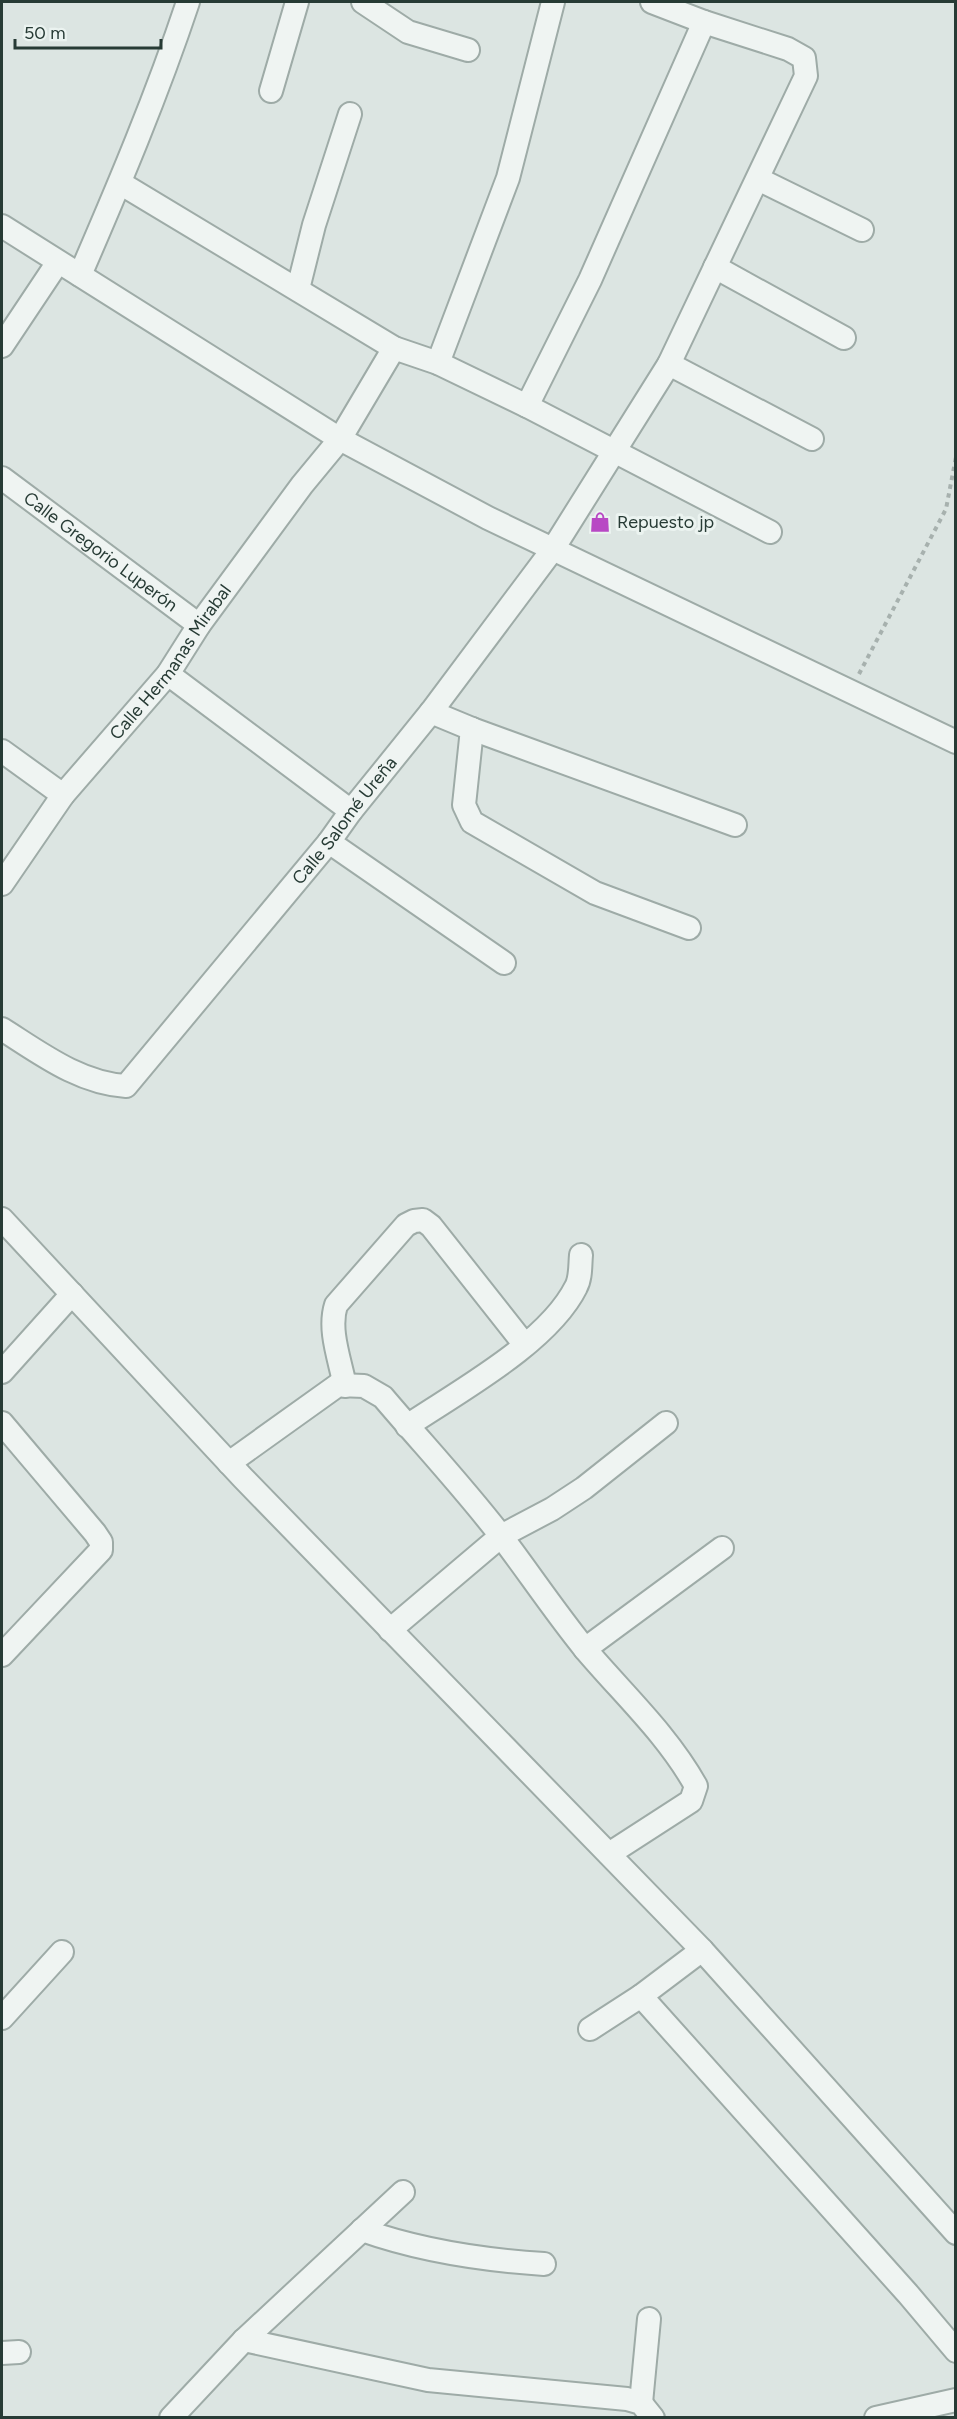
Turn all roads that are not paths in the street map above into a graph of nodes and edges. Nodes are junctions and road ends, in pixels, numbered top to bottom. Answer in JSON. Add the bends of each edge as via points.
{"nodes":[{"id":1,"x":188,"y":2,"type":"edge"},
{"id":2,"x":297,"y":2,"type":"edge"},
{"id":3,"x":363,"y":2,"type":"edge"},
{"id":4,"x":553,"y":2,"type":"edge"},
{"id":5,"x":652,"y":2,"type":"edge"},
{"id":6,"x":704,"y":22,"type":"junction"},
{"id":7,"x":468,"y":50,"type":"dead end"},
{"id":8,"x":271,"y":91,"type":"dead end"},
{"id":9,"x":350,"y":114,"type":"dead end"},
{"id":10,"x":758,"y":179,"type":"junction"},
{"id":11,"x":120,"y":183,"type":"junction"},
{"id":12,"x":2,"y":226,"type":"edge"},
{"id":13,"x":862,"y":230,"type":"dead end"},
{"id":14,"x":58,"y":262,"type":"junction"},
{"id":15,"x":715,"y":267,"type":"junction"},
{"id":16,"x":80,"y":275,"type":"junction"},
{"id":17,"x":298,"y":289,"type":"junction"},
{"id":18,"x":844,"y":338,"type":"dead end"},
{"id":19,"x":2,"y":346,"type":"edge"},
{"id":20,"x":394,"y":348,"type":"junction"},
{"id":21,"x":438,"y":363,"type":"junction"},
{"id":22,"x":669,"y":364,"type":"junction"},
{"id":23,"x":527,"y":406,"type":"junction"},
{"id":24,"x":340,"y":438,"type":"junction"},
{"id":25,"x":812,"y":439,"type":"dead end"},
{"id":26,"x":615,"y":453,"type":"junction"},
{"id":27,"x":2,"y":478,"type":"edge"},
{"id":28,"x":770,"y":532,"type":"dead end"},
{"id":29,"x":553,"y":549,"type":"junction"},
{"id":30,"x":199,"y":625,"type":"junction"},
{"id":31,"x":168,"y":674,"type":"junction"},
{"id":32,"x":431,"y":712,"type":"junction"},
{"id":33,"x":472,"y":729,"type":"junction"},
{"id":34,"x":956,"y":742,"type":"edge"},
{"id":35,"x":2,"y":751,"type":"edge"},
{"id":36,"x":63,"y":795,"type":"junction"},
{"id":37,"x":351,"y":811,"type":"junction"},
{"id":38,"x":735,"y":825,"type":"dead end"},
{"id":39,"x":329,"y":842,"type":"junction"},
{"id":40,"x":2,"y":884,"type":"edge"},
{"id":41,"x":689,"y":928,"type":"dead end"},
{"id":42,"x":504,"y":963,"type":"dead end"},
{"id":43,"x":2,"y":1029,"type":"edge"},
{"id":44,"x":2,"y":1219,"type":"edge"},
{"id":45,"x":581,"y":1255,"type":"dead end"},
{"id":46,"x":72,"y":1294,"type":"junction"},
{"id":47,"x":525,"y":1345,"type":"junction"},
{"id":48,"x":2,"y":1372,"type":"edge"},
{"id":49,"x":345,"y":1386,"type":"junction"},
{"id":50,"x":2,"y":1423,"type":"edge"},
{"id":51,"x":666,"y":1423,"type":"dead end"},
{"id":52,"x":407,"y":1426,"type":"junction"},
{"id":53,"x":229,"y":1463,"type":"junction"},
{"id":54,"x":501,"y":1536,"type":"junction"},
{"id":55,"x":722,"y":1548,"type":"dead end"},
{"id":56,"x":390,"y":1630,"type":"junction"},
{"id":57,"x":5,"y":1644,"type":"edge"},
{"id":58,"x":585,"y":1648,"type":"junction"},
{"id":59,"x":609,"y":1854,"type":"junction"},
{"id":60,"x":702,"y":1950,"type":"junction"},
{"id":61,"x":62,"y":1952,"type":"dead end"},
{"id":62,"x":641,"y":1996,"type":"junction"},
{"id":63,"x":3,"y":2013,"type":"edge"},
{"id":64,"x":590,"y":2029,"type":"dead end"},
{"id":65,"x":403,"y":2192,"type":"dead end"},
{"id":66,"x":362,"y":2230,"type":"junction"},
{"id":67,"x":956,"y":2233,"type":"edge"},
{"id":68,"x":544,"y":2264,"type":"dead end"},
{"id":69,"x":649,"y":2319,"type":"dead end"},
{"id":70,"x":244,"y":2340,"type":"junction"},
{"id":71,"x":956,"y":2351,"type":"edge"},
{"id":72,"x":956,"y":2400,"type":"edge"},
{"id":73,"x":647,"y":2410,"type":"edge"},
{"id":74,"x":171,"y":2418,"type":"edge"},
{"id":75,"x":876,"y":2418,"type":"edge"}],
"edges":[{"from":1,"to":11,"type":"street"},
{"from":2,"to":8,"type":"street"},
{"from":3,"to":7,"type":"street","via":[[408,32]]},
{"from":4,"to":21,"type":"street","via":[[508,178]]},
{"from":5,"to":6,"type":"street"},
{"from":6,"to":10,"type":"street","name":"Calle Salomé Ureña","via":[[788,49],[804,58],[806,76]]},
{"from":6,"to":23,"type":"street","via":[[590,280]]},
{"from":9,"to":17,"type":"street"},
{"from":10,"to":13,"type":"street"},
{"from":10,"to":15,"type":"street","name":"Calle Salomé Ureña"},
{"from":11,"to":16,"type":"street"},
{"from":11,"to":17,"type":"street"},
{"from":12,"to":14,"type":"street"},
{"from":14,"to":16,"type":"street"},
{"from":14,"to":19,"type":"street"},
{"from":15,"to":18,"type":"street"},
{"from":15,"to":22,"type":"street","name":"Calle Salomé Ureña"},
{"from":16,"to":24,"type":"street"},
{"from":17,"to":20,"type":"street"},
{"from":20,"to":21,"type":"street"},
{"from":20,"to":24,"type":"street","name":"Calle Hermanas Mirabal"},
{"from":21,"to":23,"type":"street"},
{"from":22,"to":25,"type":"street"},
{"from":22,"to":26,"type":"street","name":"Calle Salomé Ureña"},
{"from":23,"to":26,"type":"street"},
{"from":24,"to":29,"type":"street"},
{"from":24,"to":30,"type":"street","name":"Calle Hermanas Mirabal"},
{"from":26,"to":28,"type":"street"},
{"from":26,"to":29,"type":"street","name":"Calle Salomé Ureña"},
{"from":27,"to":30,"type":"street","name":"Calle Gregorio Luperón"},
{"from":29,"to":32,"type":"street","name":"Calle Salomé Ureña"},
{"from":29,"to":34,"type":"street"},
{"from":30,"to":31,"type":"street","name":"Calle Hermanas Mirabal"},
{"from":31,"to":36,"type":"street","name":"Calle Hermanas Mirabal"},
{"from":31,"to":37,"type":"street"},
{"from":32,"to":33,"type":"street"},
{"from":32,"to":37,"type":"street","name":"Calle Salomé Ureña"},
{"from":33,"to":38,"type":"street"},
{"from":33,"to":41,"type":"street","via":[[464,806],[472,822],[595,893]]},
{"from":35,"to":36,"type":"street"},
{"from":36,"to":40,"type":"street","name":"Calle Hermanas Mirabal"},
{"from":37,"to":39,"type":"street","name":"Calle Salomé Ureña"},
{"from":39,"to":42,"type":"street"},
{"from":39,"to":43,"type":"street","name":"Calle Salomé Ureña","via":[[126,1086],[70,1071]]},
{"from":44,"to":46,"type":"street"},
{"from":45,"to":47,"type":"street","via":[[578,1285]]},
{"from":46,"to":48,"type":"street"},
{"from":46,"to":53,"type":"street"},
{"from":47,"to":49,"type":"street","via":[[431,1226],[423,1220],[414,1221],[406,1225],[336,1305],[334,1336]]},
{"from":47,"to":52,"type":"street"},
{"from":49,"to":52,"type":"street","via":[[364,1386],[383,1397]]},
{"from":49,"to":53,"type":"street","via":[[331,1389]]},
{"from":50,"to":57,"type":"street","via":[[101,1542],[101,1550]]},
{"from":51,"to":54,"type":"street","via":[[584,1488]]},
{"from":52,"to":54,"type":"street"},
{"from":53,"to":56,"type":"street"},
{"from":54,"to":56,"type":"street"},
{"from":54,"to":58,"type":"street"},
{"from":55,"to":58,"type":"street"},
{"from":56,"to":59,"type":"street"},
{"from":58,"to":59,"type":"street","via":[[656,1729],[696,1786],[692,1801]]},
{"from":59,"to":60,"type":"street"},
{"from":60,"to":62,"type":"street"},
{"from":60,"to":67,"type":"street"},
{"from":61,"to":63,"type":"street"},
{"from":62,"to":64,"type":"street"},
{"from":62,"to":71,"type":"street"},
{"from":65,"to":66,"type":"street"},
{"from":66,"to":68,"type":"street","via":[[393,2241],[481,2259]]},
{"from":66,"to":70,"type":"street"},
{"from":69,"to":73,"type":"street"},
{"from":70,"to":73,"type":"street","via":[[428,2380],[627,2399]]},
{"from":70,"to":74,"type":"street"},
{"from":72,"to":75,"type":"street"}]}
